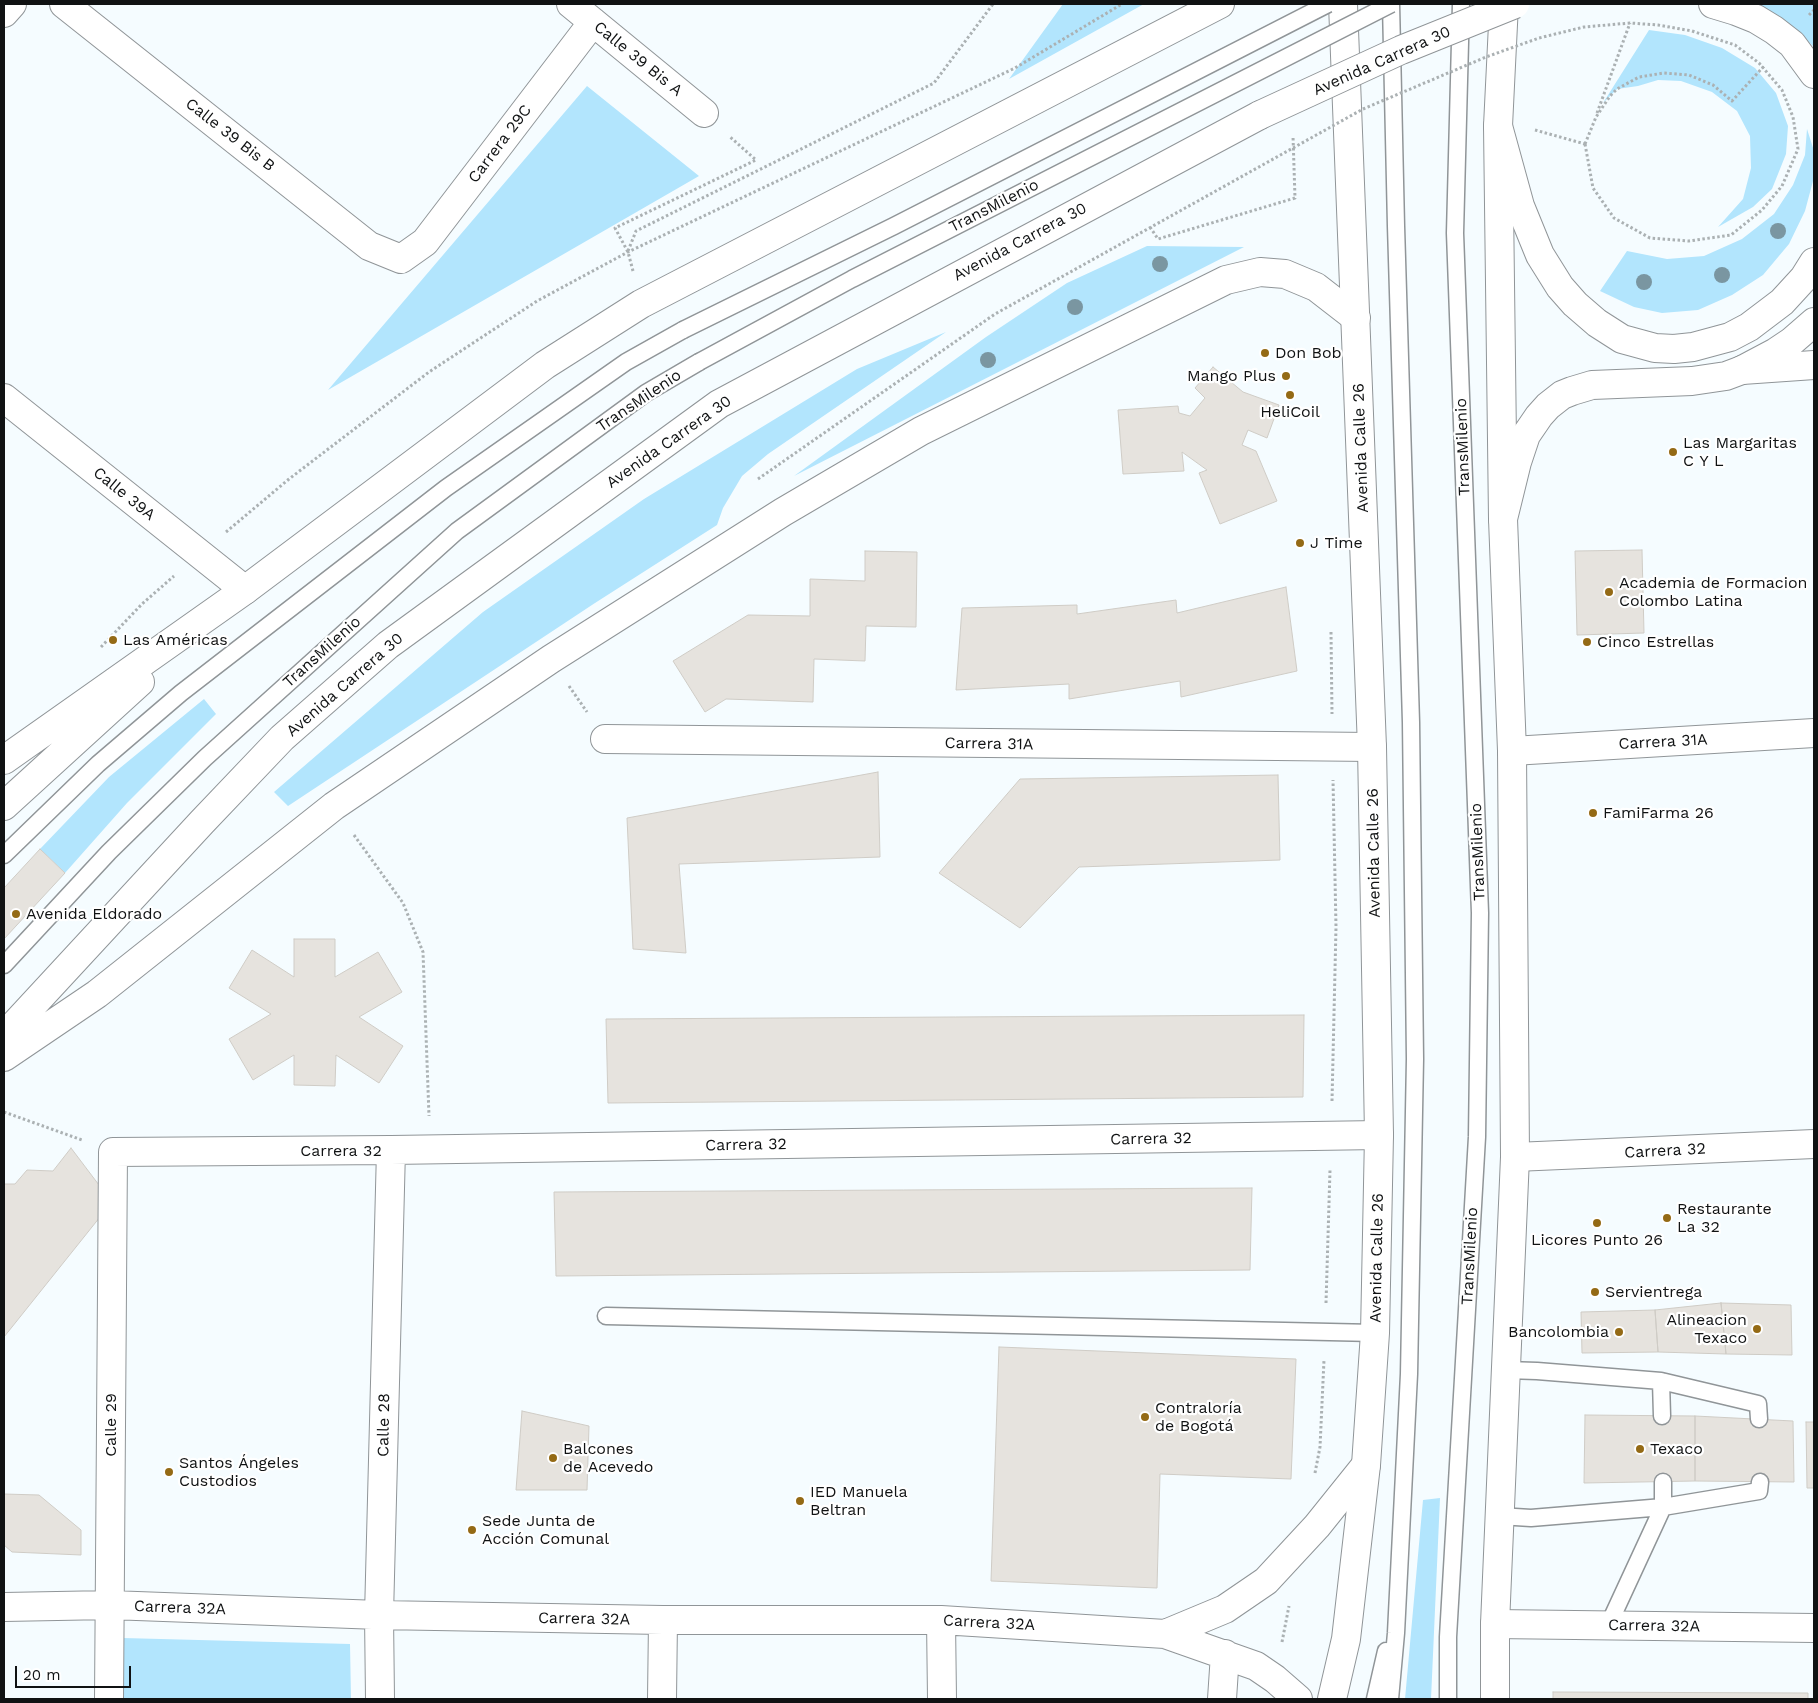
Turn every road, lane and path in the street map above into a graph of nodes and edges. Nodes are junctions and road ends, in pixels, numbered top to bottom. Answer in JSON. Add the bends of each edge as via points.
{"nodes":[{"id":1,"x":12,"y":4,"type":"edge"},
{"id":2,"x":64,"y":4,"type":"edge"},
{"id":3,"x":571,"y":4,"type":"edge"},
{"id":4,"x":993,"y":4,"type":"edge"},
{"id":5,"x":1122,"y":4,"type":"edge"},
{"id":6,"x":1220,"y":4,"type":"edge"},
{"id":7,"x":1328,"y":4,"type":"edge"},
{"id":8,"x":1343,"y":4,"type":"edge"},
{"id":9,"x":1391,"y":4,"type":"edge"},
{"id":10,"x":1461,"y":4,"type":"edge"},
{"id":11,"x":1504,"y":4,"type":"edge"},
{"id":12,"x":1515,"y":4,"type":"edge"},
{"id":13,"x":1713,"y":4,"type":"edge"},
{"id":14,"x":4,"y":14,"type":"edge"},
{"id":15,"x":593,"y":22,"type":"junction"},
{"id":16,"x":1630,"y":23,"type":"junction"},
{"id":17,"x":1763,"y":67,"type":"dead end"},
{"id":18,"x":1814,"y":74,"type":"edge"},
{"id":19,"x":704,"y":113,"type":"joint"},
{"id":20,"x":1498,"y":126,"type":"junction"},
{"id":21,"x":1585,"y":144,"type":"junction"},
{"id":22,"x":1295,"y":198,"type":"dead end"},
{"id":23,"x":1150,"y":227,"type":"junction"},
{"id":24,"x":628,"y":252,"type":"junction"},
{"id":25,"x":401,"y":259,"type":"joint"},
{"id":26,"x":1814,"y":262,"type":"edge"},
{"id":27,"x":1356,"y":318,"type":"junction"},
{"id":28,"x":1814,"y":322,"type":"edge"},
{"id":29,"x":1814,"y":365,"type":"edge"},
{"id":30,"x":1742,"y":370,"type":"junction"},
{"id":31,"x":4,"y":398,"type":"edge"},
{"id":32,"x":758,"y":480,"type":"dead end"},
{"id":33,"x":1503,"y":519,"type":"junction"},
{"id":34,"x":200,"y":554,"type":"junction"},
{"id":35,"x":244,"y":590,"type":"junction"},
{"id":36,"x":1331,"y":626,"type":"dead end"},
{"id":37,"x":95,"y":654,"type":"dead end"},
{"id":38,"x":551,"y":659,"type":"junction"},
{"id":39,"x":1814,"y":733,"type":"edge"},
{"id":40,"x":605,"y":740,"type":"joint"},
{"id":41,"x":1333,"y":747,"type":"junction"},
{"id":42,"x":1372,"y":748,"type":"junction"},
{"id":43,"x":1512,"y":751,"type":"junction"},
{"id":44,"x":4,"y":760,"type":"edge"},
{"id":45,"x":4,"y":806,"type":"edge"},
{"id":46,"x":334,"y":806,"type":"junction"},
{"id":47,"x":4,"y":855,"type":"edge"},
{"id":48,"x":4,"y":964,"type":"edge"},
{"id":49,"x":4,"y":1036,"type":"edge"},
{"id":50,"x":4,"y":1057,"type":"edge"},
{"id":51,"x":4,"y":1112,"type":"edge"},
{"id":52,"x":1331,"y":1136,"type":"junction"},
{"id":53,"x":1379,"y":1136,"type":"junction"},
{"id":54,"x":1814,"y":1144,"type":"edge"},
{"id":55,"x":431,"y":1149,"type":"junction"},
{"id":56,"x":391,"y":1150,"type":"junction"},
{"id":57,"x":114,"y":1152,"type":"junction"},
{"id":58,"x":1515,"y":1157,"type":"junction"},
{"id":59,"x":606,"y":1316,"type":"dead end"},
{"id":60,"x":1325,"y":1332,"type":"junction"},
{"id":61,"x":1376,"y":1333,"type":"junction"},
{"id":62,"x":1506,"y":1370,"type":"junction"},
{"id":63,"x":1661,"y":1381,"type":"junction"},
{"id":64,"x":1662,"y":1416,"type":"dead end"},
{"id":65,"x":1759,"y":1418,"type":"dead end"},
{"id":66,"x":1366,"y":1465,"type":"junction"},
{"id":67,"x":1314,"y":1474,"type":"dead end"},
{"id":68,"x":1663,"y":1482,"type":"dead end"},
{"id":69,"x":1760,"y":1482,"type":"dead end"},
{"id":70,"x":1663,"y":1507,"type":"junction"},
{"id":71,"x":1499,"y":1516,"type":"junction"},
{"id":72,"x":1397,"y":1597,"type":"junction"},
{"id":73,"x":1289,"y":1604,"type":"dead end"},
{"id":74,"x":110,"y":1605,"type":"junction"},
{"id":75,"x":4,"y":1607,"type":"edge"},
{"id":76,"x":379,"y":1615,"type":"junction"},
{"id":77,"x":663,"y":1620,"type":"junction"},
{"id":78,"x":941,"y":1620,"type":"junction"},
{"id":79,"x":1494,"y":1624,"type":"junction"},
{"id":80,"x":1608,"y":1626,"type":"junction"},
{"id":81,"x":1814,"y":1628,"type":"edge"},
{"id":82,"x":1165,"y":1634,"type":"junction"},
{"id":83,"x":1225,"y":1654,"type":"junction"},
{"id":84,"x":1275,"y":1679,"type":"junction"},
{"id":85,"x":108,"y":1699,"type":"edge"},
{"id":86,"x":380,"y":1699,"type":"edge"},
{"id":87,"x":662,"y":1699,"type":"edge"},
{"id":88,"x":942,"y":1699,"type":"edge"},
{"id":89,"x":1222,"y":1699,"type":"edge"},
{"id":90,"x":1298,"y":1699,"type":"edge"},
{"id":91,"x":1332,"y":1699,"type":"edge"},
{"id":92,"x":1375,"y":1699,"type":"edge"},
{"id":93,"x":1390,"y":1699,"type":"edge"},
{"id":94,"x":1448,"y":1699,"type":"edge"},
{"id":95,"x":1495,"y":1699,"type":"edge"}],
"edges":[{"from":1,"to":14,"type":"main road"},
{"from":2,"to":25,"type":"main road","name":"Calle 39 Bis B","via":[[369,246]]},
{"from":3,"to":15,"type":"main road","name":"Calle 39 Bis A"},
{"from":4,"to":24,"type":"path","via":[[934,84],[636,232]]},
{"from":5,"to":24,"type":"path","via":[[1015,68]]},
{"from":6,"to":35,"type":"main road","via":[[652,296],[544,365]]},
{"from":7,"to":47,"type":"lane","name":"TransMilenio","bridge":true,"via":[[683,330],[626,362],[446,488],[204,675],[98,764]]},
{"from":8,"to":27,"type":"main road","name":"Avenida Calle 26"},
{"from":9,"to":48,"type":"lane","name":"TransMilenio","bridge":true,"via":[[852,279],[646,393],[457,531],[204,758],[109,852]]},
{"from":9,"to":72,"type":"lane","name":"TransMilenio","via":[[1410,722],[1415,1059],[1409,1374]]},
{"from":10,"to":94,"type":"lane","name":"TransMilenio","via":[[1455,233],[1480,932],[1477,1137],[1448,1637]]},
{"from":11,"to":20,"type":"main road"},
{"from":12,"to":49,"type":"main road","name":"Avenida Carrera 30","bridge":true,"via":[[1401,50],[1260,115],[719,404],[388,645],[345,682],[282,738]]},
{"from":13,"to":18,"type":"main road","via":[[1743,13],[1774,30],[1792,44]]},
{"from":15,"to":19,"type":"main road","name":"Calle 39 Bis A"},
{"from":15,"to":25,"type":"main road","name":"Carrera 29C","via":[[425,242]]},
{"from":16,"to":21,"type":"path"},
{"from":16,"to":21,"type":"path","bridge":true,"via":[[1692,31],[1735,45],[1759,63],[1782,90],[1793,117],[1798,148],[1782,186],[1762,210],[1732,235],[1689,241],[1650,238],[1614,218],[1593,188]]},
{"from":16,"to":23,"type":"path","bridge":true,"via":[[1584,27],[1539,38],[1459,68],[1363,109]]},
{"from":17,"to":21,"type":"path","via":[[1732,101],[1713,85],[1689,75],[1664,73],[1640,77],[1610,96],[1596,117]]},
{"from":19,"to":24,"type":"path","via":[[756,160],[615,228]]},
{"from":20,"to":21,"type":"path","via":[[1528,128]]},
{"from":20,"to":26,"type":"main road","via":[[1520,206],[1540,255],[1575,304],[1596,323],[1622,339],[1655,348],[1674,349],[1693,348],[1730,337],[1782,302]]},
{"from":20,"to":33,"type":"main road"},
{"from":22,"to":23,"type":"path","via":[[1158,239]]},
{"from":23,"to":32,"type":"path","bridge":true,"via":[[995,314]]},
{"from":24,"to":34,"type":"path","via":[[537,301],[429,372],[289,479]]},
{"from":27,"to":38,"type":"main road","via":[[1316,287],[1285,274],[1260,272],[1226,280],[921,431],[783,512]]},
{"from":27,"to":42,"type":"main road","name":"Avenida Calle 26"},
{"from":28,"to":30,"type":"main road","via":[[1791,342]]},
{"from":29,"to":30,"type":"main road"},
{"from":30,"to":33,"type":"main road","via":[[1705,379],[1592,385],[1562,395],[1543,411],[1526,435]]},
{"from":31,"to":34,"type":"main road","name":"Calle 39A"},
{"from":33,"to":43,"type":"main road"},
{"from":34,"to":35,"type":"main road","name":"Calle 39A"},
{"from":34,"to":37,"type":"path","via":[[142,604]]},
{"from":35,"to":44,"type":"main road"},
{"from":35,"to":45,"type":"main road"},
{"from":36,"to":41,"type":"path"},
{"from":38,"to":40,"type":"path"},
{"from":38,"to":46,"type":"main road"},
{"from":39,"to":43,"type":"main road","name":"Carrera 31A"},
{"from":40,"to":41,"type":"main road","name":"Carrera 31A"},
{"from":41,"to":42,"type":"main road","name":"Carrera 31A"},
{"from":41,"to":52,"type":"path","via":[[1336,927]]},
{"from":42,"to":53,"type":"main road","name":"Avenida Calle 26"},
{"from":43,"to":58,"type":"main road"},
{"from":46,"to":50,"type":"main road","via":[[97,994]]},
{"from":46,"to":55,"type":"path","via":[[403,903],[423,952]]},
{"from":51,"to":57,"type":"path"},
{"from":52,"to":53,"type":"main road","name":"Carrera 32"},
{"from":52,"to":55,"type":"main road","name":"Carrera 32"},
{"from":52,"to":60,"type":"path"},
{"from":53,"to":61,"type":"main road","name":"Avenida Calle 26"},
{"from":54,"to":58,"type":"main road","name":"Carrera 32"},
{"from":55,"to":56,"type":"main road","name":"Carrera 32"},
{"from":56,"to":57,"type":"main road","name":"Carrera 32"},
{"from":56,"to":76,"type":"main road","name":"Calle 28"},
{"from":57,"to":74,"type":"main road","name":"Calle 29"},
{"from":58,"to":62,"type":"main road"},
{"from":59,"to":60,"type":"lane"},
{"from":60,"to":61,"type":"lane"},
{"from":60,"to":67,"type":"path","via":[[1320,1447]]},
{"from":61,"to":66,"type":"main road","name":"Avenida Calle 26"},
{"from":62,"to":63,"type":"lane"},
{"from":62,"to":71,"type":"main road"},
{"from":63,"to":64,"type":"lane"},
{"from":63,"to":65,"type":"lane","via":[[1758,1404]]},
{"from":66,"to":82,"type":"main road","name":"Carrera 32A","via":[[1317,1526],[1266,1581],[1225,1609]]},
{"from":66,"to":91,"type":"main road","name":"Avenida Calle 26","via":[[1346,1639]]},
{"from":68,"to":70,"type":"lane"},
{"from":69,"to":70,"type":"lane","via":[[1759,1491]]},
{"from":70,"to":71,"type":"lane","via":[[1531,1518]]},
{"from":70,"to":80,"type":"lane"},
{"from":71,"to":79,"type":"main road"},
{"from":72,"to":92,"type":"lane","name":"TransMilenio"},
{"from":72,"to":93,"type":"lane","name":"TransMilenio"},
{"from":73,"to":84,"type":"path"},
{"from":74,"to":75,"type":"main road","name":"Carrera 32A"},
{"from":74,"to":76,"type":"main road","name":"Carrera 32A"},
{"from":74,"to":85,"type":"main road","name":"Calle 29"},
{"from":76,"to":77,"type":"main road","name":"Carrera 32A"},
{"from":76,"to":86,"type":"main road","name":"Calle 28"},
{"from":77,"to":78,"type":"main road","name":"Carrera 32A"},
{"from":77,"to":87,"type":"main road"},
{"from":78,"to":82,"type":"main road","name":"Carrera 32A"},
{"from":78,"to":88,"type":"main road"},
{"from":79,"to":80,"type":"main road","name":"Carrera 32A"},
{"from":79,"to":95,"type":"main road"},
{"from":80,"to":81,"type":"main road","name":"Carrera 32A"},
{"from":82,"to":83,"type":"main road","name":"Carrera 32A"},
{"from":83,"to":84,"type":"main road","name":"Carrera 32A","via":[[1256,1666]]},
{"from":83,"to":89,"type":"main road"},
{"from":84,"to":90,"type":"main road","name":"Carrera 32A"}]}
